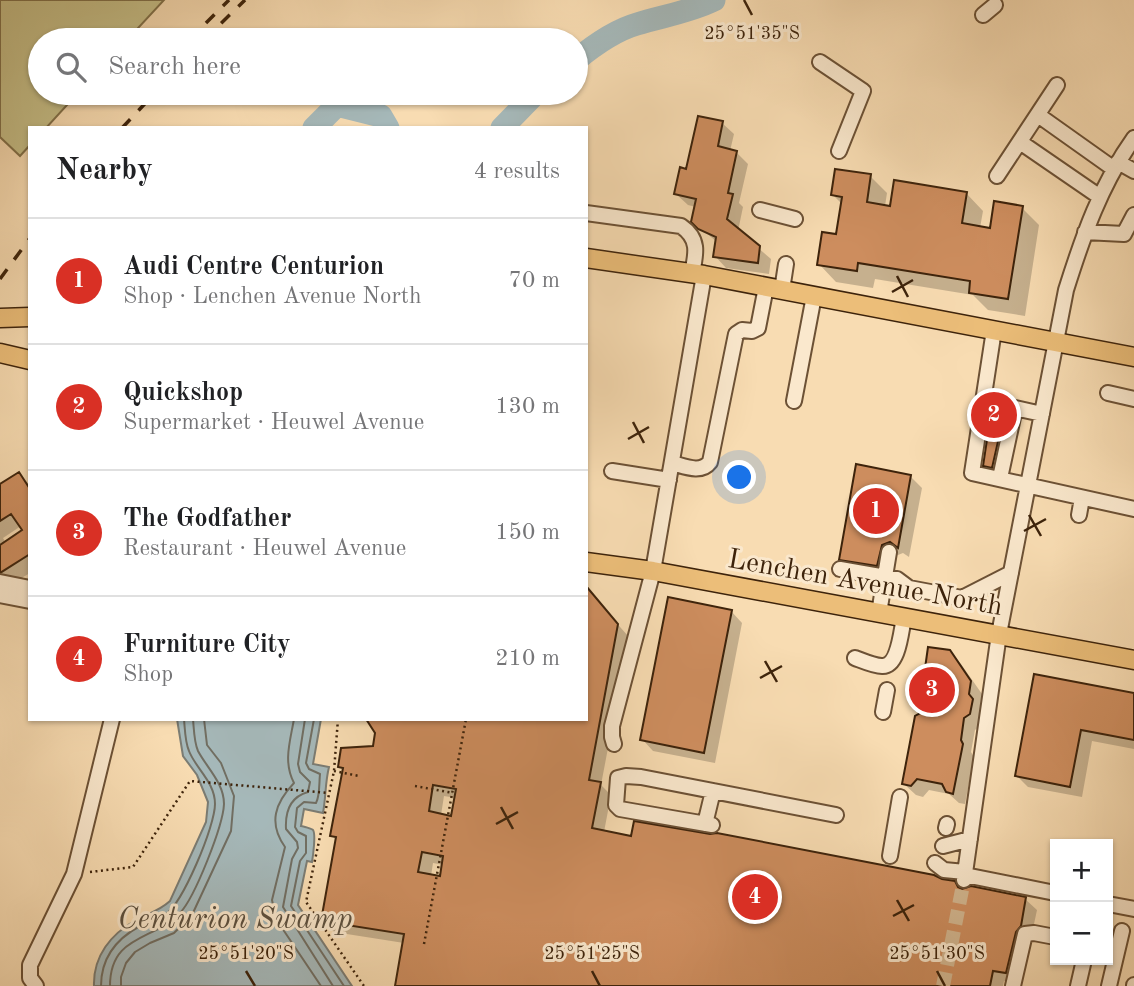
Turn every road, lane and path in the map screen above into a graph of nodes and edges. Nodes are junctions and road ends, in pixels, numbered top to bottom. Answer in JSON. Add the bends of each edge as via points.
{"nodes":[{"id":1,"x":995,"y":5,"type":"dead end"},
{"id":2,"x":983,"y":15,"type":"dead end"},
{"id":3,"x":820,"y":62,"type":"dead end"},
{"id":4,"x":1057,"y":85,"type":"dead end"},
{"id":5,"x":1038,"y":115,"type":"junction"},
{"id":6,"x":1133,"y":141,"type":"edge"},
{"id":7,"x":1020,"y":142,"type":"junction"},
{"id":8,"x":839,"y":151,"type":"dead end"},
{"id":9,"x":1116,"y":166,"type":"junction"},
{"id":10,"x":1134,"y":172,"type":"edge"},
{"id":11,"x":997,"y":176,"type":"dead end"},
{"id":12,"x":1100,"y":197,"type":"junction"},
{"id":13,"x":760,"y":211,"type":"dead end"},
{"id":14,"x":588,"y":213,"type":"edge"},
{"id":15,"x":1134,"y":215,"type":"edge"},
{"id":16,"x":795,"y":219,"type":"dead end"},
{"id":17,"x":1085,"y":232,"type":"junction"},
{"id":18,"x":588,"y":258,"type":"edge"},
{"id":19,"x":786,"y":264,"type":"dead end"},
{"id":20,"x":698,"y":274,"type":"junction"},
{"id":21,"x":774,"y":288,"type":"junction"},
{"id":22,"x":814,"y":296,"type":"junction"},
{"id":23,"x":28,"y":317,"type":"edge"},
{"id":24,"x":0,"y":318,"type":"edge"},
{"id":25,"x":994,"y":330,"type":"junction"},
{"id":26,"x":1055,"y":342,"type":"junction"},
{"id":27,"x":0,"y":353,"type":"edge"},
{"id":28,"x":1134,"y":357,"type":"edge"},
{"id":29,"x":28,"y":360,"type":"edge"},
{"id":30,"x":1108,"y":393,"type":"dead end"},
{"id":31,"x":1134,"y":399,"type":"edge"},
{"id":32,"x":794,"y":401,"type":"dead end"},
{"id":33,"x":983,"y":401,"type":"junction"},
{"id":34,"x":1015,"y":408,"type":"junction"},
{"id":35,"x":1042,"y":414,"type":"junction"},
{"id":36,"x":672,"y":463,"type":"junction"},
{"id":37,"x":612,"y":471,"type":"dead end"},
{"id":38,"x":1000,"y":478,"type":"junction"},
{"id":39,"x":669,"y":480,"type":"junction"},
{"id":40,"x":1028,"y":486,"type":"junction"},
{"id":41,"x":1082,"y":498,"type":"junction"},
{"id":42,"x":1134,"y":509,"type":"edge"},
{"id":43,"x":1079,"y":514,"type":"dead end"},
{"id":44,"x":889,"y":552,"type":"dead end"},
{"id":45,"x":588,"y":562,"type":"edge"},
{"id":46,"x":840,"y":569,"type":"dead end"},
{"id":47,"x":653,"y":571,"type":"junction"},
{"id":48,"x":1011,"y":573,"type":"junction"},
{"id":49,"x":884,"y":578,"type":"junction"},
{"id":50,"x":0,"y":582,"type":"edge"},
{"id":51,"x":28,"y":588,"type":"edge"},
{"id":52,"x":0,"y":595,"type":"edge"},
{"id":53,"x":28,"y":600,"type":"edge"},
{"id":54,"x":879,"y":613,"type":"junction"},
{"id":55,"x":904,"y":618,"type":"junction"},
{"id":56,"x":999,"y":635,"type":"junction"},
{"id":57,"x":855,"y":658,"type":"dead end"},
{"id":58,"x":1134,"y":660,"type":"edge"},
{"id":59,"x":887,"y":690,"type":"dead end"},
{"id":60,"x":883,"y":712,"type":"dead end"},
{"id":61,"x":112,"y":721,"type":"edge"},
{"id":62,"x":338,"y":721,"type":"edge"},
{"id":63,"x":466,"y":721,"type":"edge"},
{"id":64,"x":614,"y":744,"type":"dead end"},
{"id":65,"x":334,"y":771,"type":"junction"},
{"id":66,"x":359,"y":776,"type":"dead end"},
{"id":67,"x":415,"y":786,"type":"dead end"},
{"id":68,"x":713,"y":791,"type":"junction"},
{"id":69,"x":329,"y":793,"type":"junction"},
{"id":70,"x":453,"y":793,"type":"junction"},
{"id":71,"x":900,"y":797,"type":"dead end"},
{"id":72,"x":836,"y":815,"type":"dead end"},
{"id":73,"x":970,"y":839,"type":"junction"},
{"id":74,"x":943,"y":846,"type":"dead end"},
{"id":75,"x":890,"y":856,"type":"dead end"},
{"id":76,"x":935,"y":863,"type":"dead end"},
{"id":77,"x":74,"y":874,"type":"junction"},
{"id":78,"x":964,"y":876,"type":"junction"},
{"id":79,"x":1050,"y":892,"type":"edge"},
{"id":80,"x":1113,"y":905,"type":"edge"},
{"id":81,"x":1134,"y":909,"type":"edge"},
{"id":82,"x":1122,"y":931,"type":"dead end"},
{"id":83,"x":1050,"y":936,"type":"edge"},
{"id":84,"x":424,"y":944,"type":"dead end"},
{"id":85,"x":1083,"y":965,"type":"edge"},
{"id":86,"x":36,"y":986,"type":"edge"},
{"id":87,"x":364,"y":986,"type":"edge"},
{"id":88,"x":1013,"y":986,"type":"edge"},
{"id":89,"x":1078,"y":986,"type":"edge"},
{"id":90,"x":1110,"y":986,"type":"edge"}],
"edges":[{"from":1,"to":2,"type":"street"},
{"from":3,"to":8,"type":"street","via":[[863,91]]},
{"from":4,"to":5,"type":"street"},
{"from":5,"to":7,"type":"street"},
{"from":5,"to":9,"type":"street"},
{"from":6,"to":9,"type":"street"},
{"from":7,"to":11,"type":"street"},
{"from":7,"to":12,"type":"street"},
{"from":9,"to":10,"type":"street"},
{"from":9,"to":12,"type":"street"},
{"from":12,"to":17,"type":"street"},
{"from":13,"to":16,"type":"street"},
{"from":14,"to":20,"type":"street","via":[[681,226],[690,232],[697,248]]},
{"from":15,"to":17,"type":"street","via":[[1124,234]]},
{"from":17,"to":26,"type":"street"},
{"from":18,"to":20,"type":"main road"},
{"from":19,"to":21,"type":"street"},
{"from":20,"to":21,"type":"main road"},
{"from":20,"to":36,"type":"street"},
{"from":21,"to":22,"type":"main road"},
{"from":21,"to":36,"type":"street","via":[[758,328],[736,334],[710,462],[701,469]]},
{"from":22,"to":25,"type":"main road"},
{"from":22,"to":32,"type":"street"},
{"from":23,"to":24,"type":"main road"},
{"from":25,"to":26,"type":"main road"},
{"from":25,"to":33,"type":"street"},
{"from":26,"to":28,"type":"main road"},
{"from":26,"to":35,"type":"street"},
{"from":27,"to":29,"type":"main road"},
{"from":30,"to":31,"type":"street"},
{"from":33,"to":34,"type":"street"},
{"from":33,"to":38,"type":"street","via":[[972,474]]},
{"from":34,"to":35,"type":"street"},
{"from":34,"to":38,"type":"street"},
{"from":35,"to":40,"type":"street"},
{"from":36,"to":39,"type":"street"},
{"from":37,"to":39,"type":"street"},
{"from":38,"to":40,"type":"street"},
{"from":39,"to":47,"type":"street"},
{"from":40,"to":41,"type":"street"},
{"from":40,"to":48,"type":"street"},
{"from":41,"to":42,"type":"street"},
{"from":41,"to":43,"type":"street"},
{"from":44,"to":49,"type":"street"},
{"from":45,"to":47,"type":"main road","name":"Lenchen Avenue North"},
{"from":46,"to":49,"type":"street"},
{"from":47,"to":54,"type":"main road","name":"Lenchen Avenue North"},
{"from":47,"to":64,"type":"street","via":[[612,726]]},
{"from":48,"to":49,"type":"street","via":[[962,598],[909,589],[897,579]]},
{"from":48,"to":56,"type":"street"},
{"from":49,"to":54,"type":"street"},
{"from":50,"to":51,"type":"street"},
{"from":52,"to":53,"type":"street"},
{"from":54,"to":55,"type":"main road","name":"Lenchen Avenue North"},
{"from":55,"to":56,"type":"main road","name":"Lenchen Avenue North"},
{"from":55,"to":57,"type":"street","via":[[895,657],[888,665]]},
{"from":56,"to":58,"type":"main road","name":"Lenchen Avenue North"},
{"from":56,"to":73,"type":"street"},
{"from":59,"to":60,"type":"street"},
{"from":61,"to":77,"type":"street"},
{"from":62,"to":65,"type":"path"},
{"from":63,"to":70,"type":"path"},
{"from":65,"to":66,"type":"path"},
{"from":65,"to":69,"type":"path"},
{"from":67,"to":70,"type":"path"},
{"from":68,"to":68,"type":"street","via":[[708,824],[620,809],[615,800],[618,778],[626,776]]},
{"from":68,"to":72,"type":"street"},
{"from":69,"to":77,"type":"path","via":[[190,781],[133,867]]},
{"from":69,"to":87,"type":"path","via":[[306,902]]},
{"from":70,"to":84,"type":"path"},
{"from":71,"to":75,"type":"street"},
{"from":73,"to":74,"type":"street"},
{"from":73,"to":78,"type":"street"},
{"from":76,"to":78,"type":"street"},
{"from":77,"to":86,"type":"street","via":[[30,965],[30,978]]},
{"from":78,"to":79,"type":"street"},
{"from":80,"to":81,"type":"street"},
{"from":82,"to":90,"type":"street"},
{"from":83,"to":88,"type":"street","via":[[1025,934]]},
{"from":85,"to":89,"type":"street"}]}
